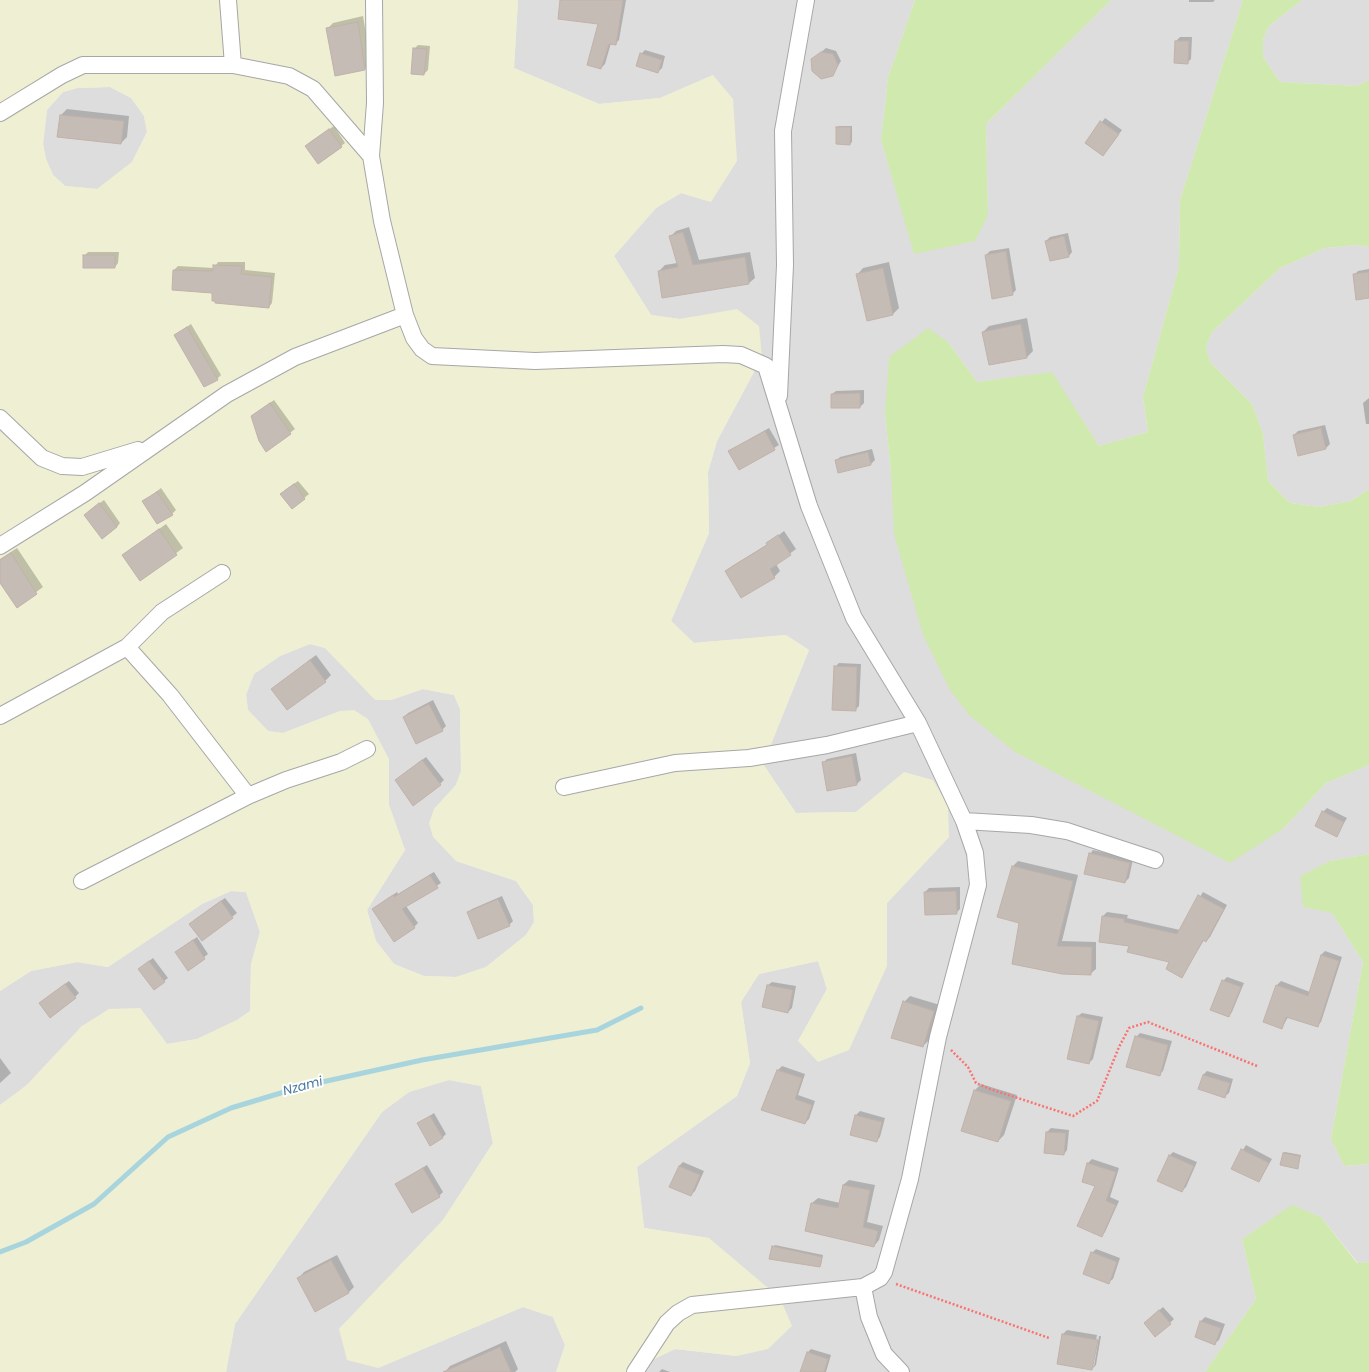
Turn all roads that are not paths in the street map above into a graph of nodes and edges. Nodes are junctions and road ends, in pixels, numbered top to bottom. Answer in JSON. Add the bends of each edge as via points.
{"nodes":[{"id":1,"x":228,"y":0,"type":"edge"},
{"id":2,"x":374,"y":0,"type":"edge"},
{"id":3,"x":806,"y":0,"type":"edge"},
{"id":4,"x":232,"y":64,"type":"junction"},
{"id":5,"x":0,"y":113,"type":"edge"},
{"id":6,"x":371,"y":156,"type":"junction"},
{"id":7,"x":405,"y":315,"type":"junction"},
{"id":8,"x":779,"y":405,"type":"junction"},
{"id":9,"x":0,"y":418,"type":"edge"},
{"id":10,"x":151,"y":446,"type":"junction"},
{"id":11,"x":0,"y":546,"type":"edge"},
{"id":12,"x":222,"y":573,"type":"dead end"},
{"id":13,"x":127,"y":647,"type":"junction"},
{"id":14,"x":0,"y":716,"type":"edge"},
{"id":15,"x":918,"y":723,"type":"junction"},
{"id":16,"x":367,"y":749,"type":"dead end"},
{"id":17,"x":564,"y":787,"type":"dead end"},
{"id":18,"x":248,"y":796,"type":"junction"},
{"id":19,"x":964,"y":821,"type":"junction"},
{"id":20,"x":1155,"y":860,"type":"dead end"},
{"id":21,"x":82,"y":882,"type":"dead end"},
{"id":22,"x":863,"y":1287,"type":"junction"},
{"id":23,"x":635,"y":1372,"type":"edge"},
{"id":24,"x":901,"y":1372,"type":"edge"}],
"edges":[{"from":1,"to":4,"type":"street"},
{"from":2,"to":6,"type":"street","via":[[375,103]]},
{"from":3,"to":8,"type":"street","via":[[783,131],[784,265]]},
{"from":4,"to":5,"type":"street","via":[[83,65]]},
{"from":4,"to":6,"type":"street","via":[[289,76],[313,89]]},
{"from":6,"to":7,"type":"street","via":[[382,221]]},
{"from":7,"to":8,"type":"street","via":[[414,338],[422,349],[432,356],[535,361],[741,355],[766,366]]},
{"from":7,"to":10,"type":"street","via":[[295,357],[227,394]]},
{"from":8,"to":15,"type":"street","via":[[809,506],[854,618]]},
{"from":9,"to":10,"type":"street","via":[[42,458],[62,466],[82,467]]},
{"from":10,"to":11,"type":"street","via":[[85,493]]},
{"from":12,"to":13,"type":"street","via":[[162,612]]},
{"from":13,"to":14,"type":"street"},
{"from":13,"to":18,"type":"street","via":[[170,695]]},
{"from":15,"to":17,"type":"street","via":[[827,745],[749,758],[675,763]]},
{"from":15,"to":19,"type":"street"},
{"from":16,"to":18,"type":"street","via":[[341,762]]},
{"from":18,"to":21,"type":"street"},
{"from":19,"to":20,"type":"street","via":[[1031,825],[1067,831]]},
{"from":19,"to":22,"type":"street","via":[[975,853],[978,885],[938,1037],[910,1180],[884,1272],[880,1278]]},
{"from":22,"to":23,"type":"street","via":[[692,1306],[678,1313],[667,1323]]},
{"from":22,"to":24,"type":"street","via":[[869,1317],[884,1354]]}]}
